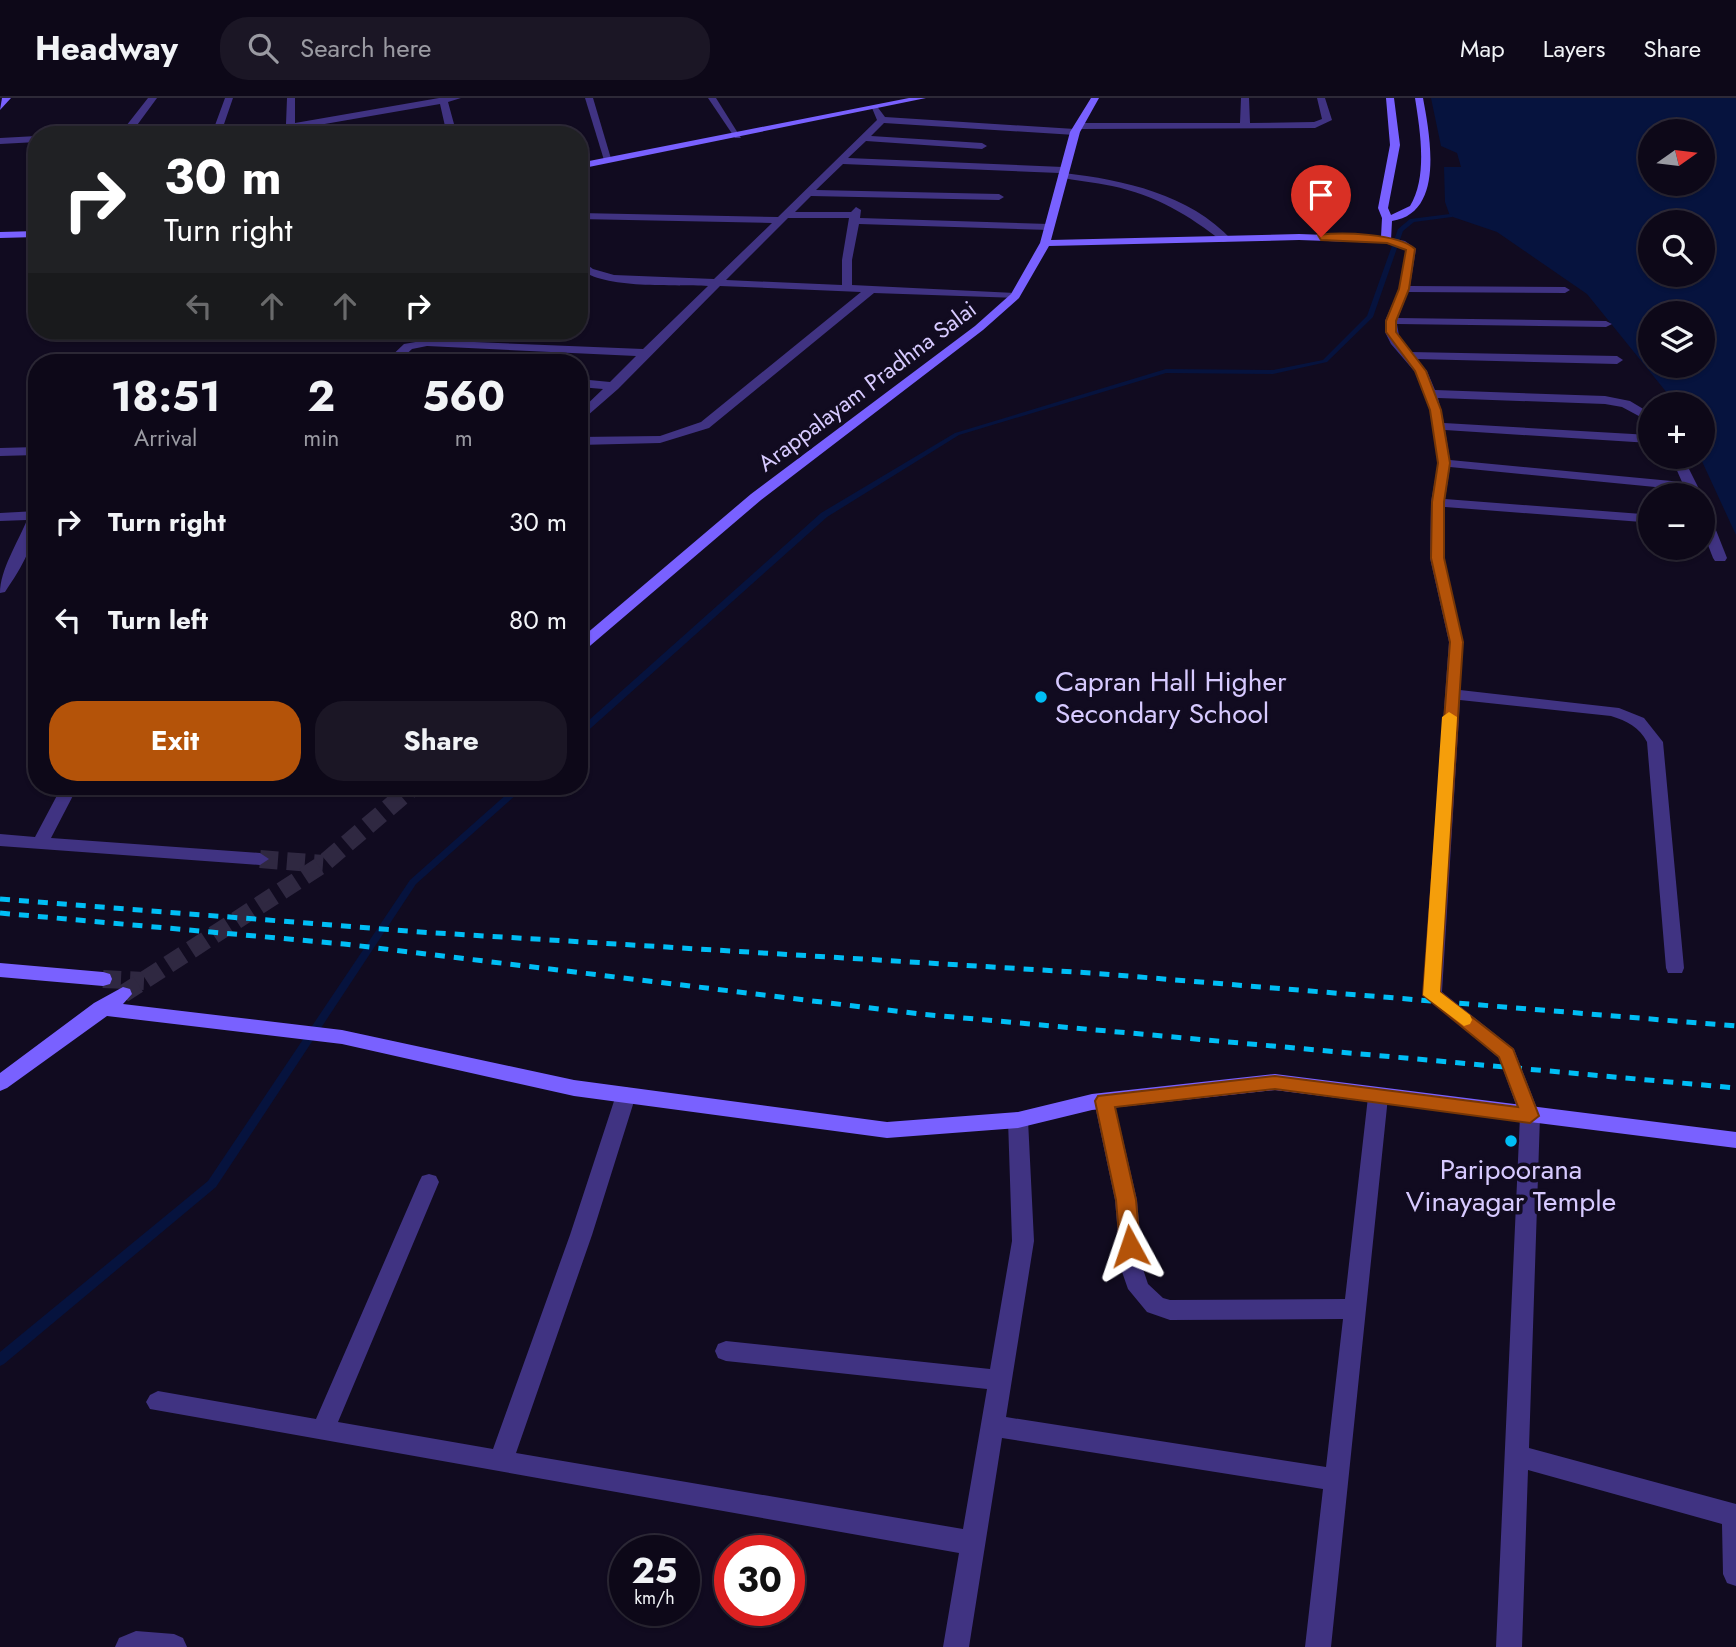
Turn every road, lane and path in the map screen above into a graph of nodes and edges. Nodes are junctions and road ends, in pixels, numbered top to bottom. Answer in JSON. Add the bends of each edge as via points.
{"nodes":[{"id":1,"x":7,"y":98,"type":"edge"},
{"id":2,"x":153,"y":98,"type":"edge"},
{"id":3,"x":229,"y":98,"type":"edge"},
{"id":4,"x":291,"y":98,"type":"edge"},
{"id":5,"x":457,"y":98,"type":"edge"},
{"id":6,"x":589,"y":98,"type":"edge"},
{"id":7,"x":712,"y":98,"type":"edge"},
{"id":8,"x":922,"y":98,"type":"edge"},
{"id":9,"x":1095,"y":98,"type":"edge"},
{"id":10,"x":1245,"y":98,"type":"edge"},
{"id":11,"x":1321,"y":98,"type":"edge"},
{"id":12,"x":1390,"y":98,"type":"edge"},
{"id":13,"x":1419,"y":98,"type":"edge"},
{"id":14,"x":443,"y":99,"type":"edge"},
{"id":15,"x":877,"y":103,"type":"edge"},
{"id":16,"x":0,"y":107,"type":"edge"},
{"id":17,"x":882,"y":120,"type":"junction"},
{"id":18,"x":988,"y":125,"type":"junction"},
{"id":19,"x":132,"y":126,"type":"edge"},
{"id":20,"x":218,"y":126,"type":"edge"},
{"id":21,"x":295,"y":126,"type":"edge"},
{"id":22,"x":310,"y":126,"type":"edge"},
{"id":23,"x":450,"y":126,"type":"edge"},
{"id":24,"x":1245,"y":127,"type":"junction"},
{"id":25,"x":1077,"y":129,"type":"junction"},
{"id":26,"x":738,"y":136,"type":"junction"},
{"id":27,"x":864,"y":138,"type":"junction"},
{"id":28,"x":28,"y":139,"type":"edge"},
{"id":29,"x":0,"y":141,"type":"edge"},
{"id":30,"x":982,"y":145,"type":"junction"},
{"id":31,"x":609,"y":160,"type":"junction"},
{"id":32,"x":842,"y":161,"type":"junction"},
{"id":33,"x":588,"y":164,"type":"edge"},
{"id":34,"x":973,"y":169,"type":"junction"},
{"id":35,"x":1062,"y":173,"type":"junction"},
{"id":36,"x":810,"y":193,"type":"junction"},
{"id":37,"x":860,"y":196,"type":"junction"},
{"id":38,"x":999,"y":197,"type":"dead end"},
{"id":39,"x":588,"y":216,"type":"edge"},
{"id":40,"x":785,"y":218,"type":"junction"},
{"id":41,"x":855,"y":218,"type":"junction"},
{"id":42,"x":1388,"y":218,"type":"junction"},
{"id":43,"x":1049,"y":227,"type":"junction"},
{"id":44,"x":28,"y":234,"type":"edge"},
{"id":45,"x":0,"y":235,"type":"edge"},
{"id":46,"x":1227,"y":240,"type":"junction"},
{"id":47,"x":1393,"y":241,"type":"junction"},
{"id":48,"x":1045,"y":243,"type":"junction"},
{"id":49,"x":588,"y":270,"type":"edge"},
{"id":50,"x":721,"y":282,"type":"junction"},
{"id":51,"x":847,"y":288,"type":"junction"},
{"id":52,"x":872,"y":289,"type":"junction"},
{"id":53,"x":1404,"y":289,"type":"junction"},
{"id":54,"x":1565,"y":290,"type":"dead end"},
{"id":55,"x":1015,"y":296,"type":"junction"},
{"id":56,"x":1391,"y":321,"type":"junction"},
{"id":57,"x":1606,"y":324,"type":"dead end"},
{"id":58,"x":648,"y":353,"type":"junction"},
{"id":59,"x":400,"y":354,"type":"edge"},
{"id":60,"x":1408,"y":355,"type":"junction"},
{"id":61,"x":1617,"y":360,"type":"dead end"},
{"id":62,"x":588,"y":384,"type":"edge"},
{"id":63,"x":614,"y":386,"type":"junction"},
{"id":64,"x":1431,"y":394,"type":"junction"},
{"id":65,"x":588,"y":411,"type":"edge"},
{"id":66,"x":1638,"y":411,"type":"edge"},
{"id":67,"x":1438,"y":426,"type":"junction"},
{"id":68,"x":1638,"y":438,"type":"edge"},
{"id":69,"x":588,"y":441,"type":"edge"},
{"id":70,"x":28,"y":450,"type":"edge"},
{"id":71,"x":0,"y":452,"type":"edge"},
{"id":72,"x":1444,"y":463,"type":"junction"},
{"id":73,"x":1638,"y":485,"type":"edge"},
{"id":74,"x":1438,"y":502,"type":"junction"},
{"id":75,"x":28,"y":515,"type":"edge"},
{"id":76,"x":0,"y":517,"type":"edge"},
{"id":77,"x":1638,"y":518,"type":"edge"},
{"id":78,"x":28,"y":536,"type":"edge"},
{"id":79,"x":1715,"y":545,"type":"edge"},
{"id":80,"x":1720,"y":558,"type":"dead end"},
{"id":81,"x":0,"y":589,"type":"edge"},
{"id":82,"x":588,"y":640,"type":"edge"},
{"id":83,"x":1451,"y":694,"type":"junction"},
{"id":84,"x":65,"y":795,"type":"edge"},
{"id":85,"x":0,"y":840,"type":"edge"},
{"id":86,"x":40,"y":843,"type":"junction"},
{"id":87,"x":260,"y":859,"type":"tunnel mouth"},
{"id":88,"x":1675,"y":968,"type":"dead end"},
{"id":89,"x":0,"y":970,"type":"edge"},
{"id":90,"x":103,"y":979,"type":"tunnel mouth"},
{"id":91,"x":123,"y":994,"type":"tunnel mouth"},
{"id":92,"x":102,"y":1008,"type":"junction"},
{"id":93,"x":0,"y":1083,"type":"edge"},
{"id":94,"x":626,"y":1095,"type":"junction"},
{"id":95,"x":1378,"y":1097,"type":"junction"},
{"id":96,"x":1104,"y":1101,"type":"junction"},
{"id":97,"x":1530,"y":1116,"type":"junction"},
{"id":98,"x":1018,"y":1120,"type":"junction"},
{"id":99,"x":1736,"y":1140,"type":"edge"},
{"id":100,"x":429,"y":1182,"type":"dead end"},
{"id":101,"x":1355,"y":1309,"type":"junction"},
{"id":102,"x":726,"y":1351,"type":"dead end"},
{"id":103,"x":1000,"y":1380,"type":"junction"},
{"id":104,"x":158,"y":1402,"type":"dead end"},
{"id":105,"x":992,"y":1426,"type":"junction"},
{"id":106,"x":323,"y":1430,"type":"junction"},
{"id":107,"x":1515,"y":1455,"type":"junction"},
{"id":108,"x":501,"y":1460,"type":"junction"},
{"id":109,"x":1338,"y":1480,"type":"junction"},
{"id":110,"x":1735,"y":1515,"type":"edge"},
{"id":111,"x":972,"y":1543,"type":"junction"},
{"id":112,"x":1736,"y":1574,"type":"edge"},
{"id":113,"x":128,"y":1647,"type":"edge"},
{"id":114,"x":174,"y":1647,"type":"edge"},
{"id":115,"x":956,"y":1647,"type":"edge"},
{"id":116,"x":1318,"y":1647,"type":"edge"},
{"id":117,"x":1509,"y":1647,"type":"edge"}],
"edges":[{"from":1,"to":16,"type":"street"},
{"from":2,"to":19,"type":"street"},
{"from":3,"to":20,"type":"street"},
{"from":4,"to":21,"type":"street"},
{"from":5,"to":14,"type":"street"},
{"from":6,"to":31,"type":"street"},
{"from":7,"to":26,"type":"street"},
{"from":8,"to":15,"type":"street"},
{"from":9,"to":25,"type":"street","name":"Arappalayam Pradhna Salai"},
{"from":10,"to":24,"type":"street"},
{"from":11,"to":24,"type":"street","via":[[1328,116],[1323,123]]},
{"from":12,"to":42,"type":"street","via":[[1395,145],[1383,208]]},
{"from":13,"to":42,"type":"street","via":[[1425,155],[1422,190],[1418,204],[1408,214]]},
{"from":14,"to":22,"type":"street"},
{"from":14,"to":23,"type":"street"},
{"from":15,"to":17,"type":"street"},
{"from":15,"to":26,"type":"street"},
{"from":17,"to":18,"type":"street"},
{"from":17,"to":27,"type":"street"},
{"from":18,"to":25,"type":"street"},
{"from":18,"to":30,"type":"street"},
{"from":24,"to":25,"type":"street"},
{"from":25,"to":35,"type":"street","name":"Arappalayam Pradhna Salai"},
{"from":26,"to":31,"type":"street"},
{"from":27,"to":30,"type":"street"},
{"from":27,"to":32,"type":"street"},
{"from":28,"to":29,"type":"street"},
{"from":30,"to":34,"type":"street"},
{"from":31,"to":33,"type":"street"},
{"from":32,"to":34,"type":"street"},
{"from":32,"to":36,"type":"street"},
{"from":34,"to":35,"type":"street"},
{"from":35,"to":43,"type":"street","name":"Arappalayam Pradhna Salai"},
{"from":35,"to":46,"type":"street","via":[[1144,189],[1200,217]]},
{"from":36,"to":37,"type":"street"},
{"from":36,"to":40,"type":"street"},
{"from":37,"to":38,"type":"street"},
{"from":37,"to":41,"type":"street"},
{"from":39,"to":40,"type":"street"},
{"from":40,"to":41,"type":"street"},
{"from":40,"to":50,"type":"street"},
{"from":41,"to":43,"type":"street","via":[[945,226]]},
{"from":41,"to":51,"type":"street"},
{"from":42,"to":47,"type":"street"},
{"from":43,"to":48,"type":"street","name":"Arappalayam Pradhna Salai"},
{"from":44,"to":45,"type":"street"},
{"from":46,"to":47,"type":"street","via":[[1321,237]]},
{"from":46,"to":48,"type":"street"},
{"from":47,"to":53,"type":"street","via":[[1410,249]]},
{"from":48,"to":55,"type":"street","name":"Arappalayam Pradhna Salai"},
{"from":49,"to":50,"type":"street","via":[[612,278]]},
{"from":50,"to":51,"type":"street"},
{"from":50,"to":58,"type":"street"},
{"from":51,"to":52,"type":"street"},
{"from":52,"to":55,"type":"street"},
{"from":52,"to":69,"type":"street","via":[[690,434],[646,441]]},
{"from":53,"to":54,"type":"street"},
{"from":53,"to":56,"type":"street"},
{"from":55,"to":82,"type":"street","name":"Arappalayam Pradhna Salai","via":[[756,497]]},
{"from":56,"to":57,"type":"street"},
{"from":56,"to":60,"type":"street","via":[[1395,342]]},
{"from":58,"to":59,"type":"street","via":[[427,343],[408,346]]},
{"from":58,"to":63,"type":"street"},
{"from":60,"to":61,"type":"street"},
{"from":60,"to":64,"type":"street"},
{"from":62,"to":63,"type":"street"},
{"from":63,"to":65,"type":"street"},
{"from":64,"to":66,"type":"street","via":[[1605,400]]},
{"from":64,"to":67,"type":"street"},
{"from":67,"to":68,"type":"street"},
{"from":67,"to":72,"type":"street"},
{"from":70,"to":71,"type":"street"},
{"from":72,"to":73,"type":"street"},
{"from":72,"to":74,"type":"street"},
{"from":74,"to":77,"type":"street"},
{"from":74,"to":83,"type":"street","via":[[1437,558],[1456,642]]},
{"from":75,"to":76,"type":"street"},
{"from":78,"to":81,"type":"street"},
{"from":79,"to":80,"type":"street"},
{"from":83,"to":88,"type":"street","via":[[1613,711],[1631,716],[1649,730],[1655,742]]},
{"from":83,"to":97,"type":"street","via":[[1432,995],[1507,1054]]},
{"from":84,"to":86,"type":"street"},
{"from":85,"to":86,"type":"street"},
{"from":86,"to":87,"type":"street"},
{"from":89,"to":90,"type":"street"},
{"from":91,"to":92,"type":"street"},
{"from":92,"to":93,"type":"street"},
{"from":92,"to":94,"type":"street","via":[[342,1037],[574,1088]]},
{"from":94,"to":98,"type":"street","via":[[887,1130]]},
{"from":94,"to":108,"type":"street"},
{"from":95,"to":96,"type":"street","via":[[1275,1082]]},
{"from":95,"to":97,"type":"street"},
{"from":95,"to":101,"type":"street"},
{"from":96,"to":98,"type":"street"},
{"from":96,"to":101,"type":"street","via":[[1126,1200],[1132,1269],[1139,1289],[1155,1305],[1170,1310]]},
{"from":97,"to":99,"type":"street"},
{"from":97,"to":107,"type":"street"},
{"from":98,"to":103,"type":"street","via":[[1023,1241]]},
{"from":100,"to":106,"type":"street"},
{"from":101,"to":109,"type":"street"},
{"from":102,"to":103,"type":"street"},
{"from":103,"to":105,"type":"street"},
{"from":104,"to":106,"type":"street"},
{"from":105,"to":109,"type":"street"},
{"from":105,"to":111,"type":"street"},
{"from":106,"to":108,"type":"street"},
{"from":107,"to":110,"type":"street"},
{"from":107,"to":117,"type":"street"},
{"from":108,"to":111,"type":"street"},
{"from":109,"to":116,"type":"street"},
{"from":110,"to":112,"type":"street"},
{"from":111,"to":115,"type":"street"},
{"from":113,"to":114,"type":"street"}]}
